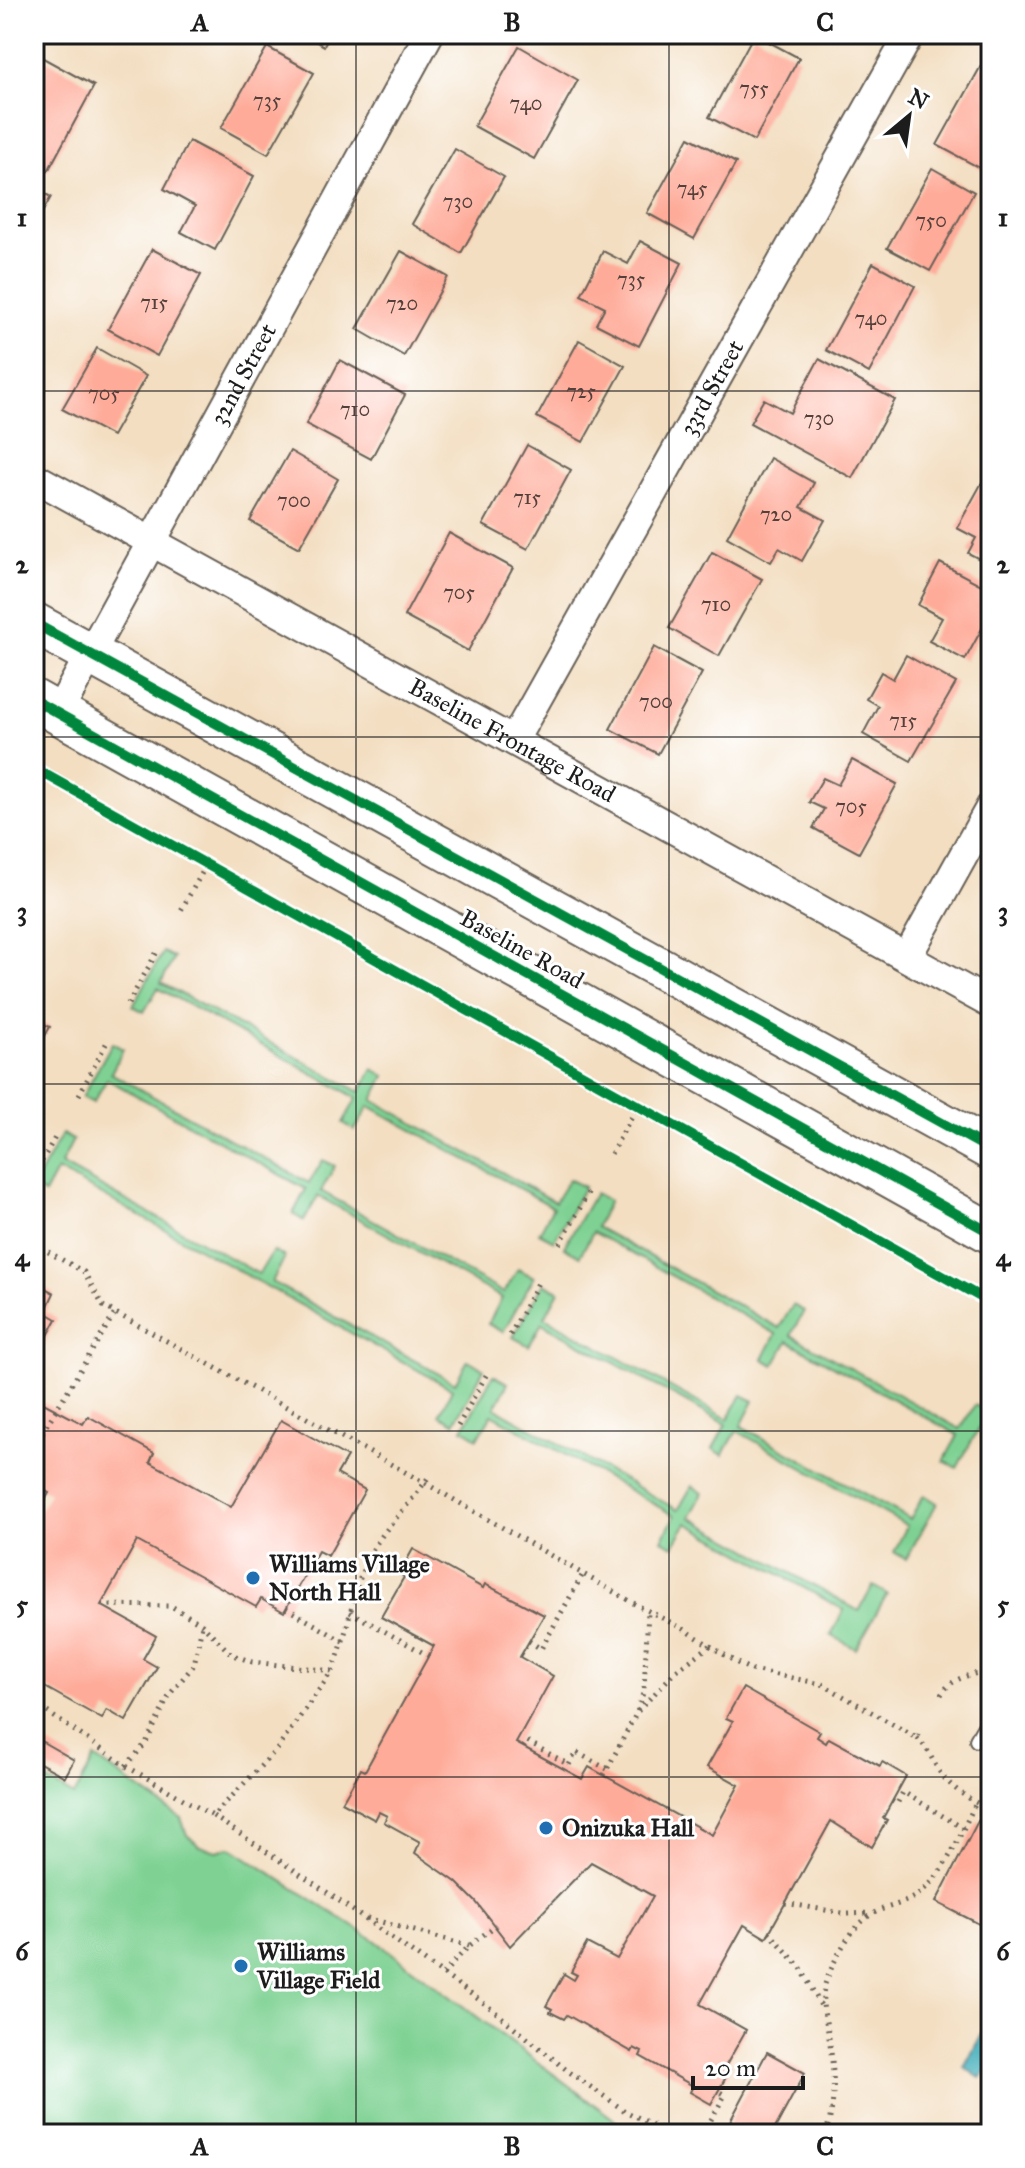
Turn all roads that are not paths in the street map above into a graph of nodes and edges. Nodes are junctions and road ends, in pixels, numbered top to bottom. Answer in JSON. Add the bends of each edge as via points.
{"nodes":[{"id":1,"x":429,"y":34,"type":"edge"},
{"id":2,"x":910,"y":34,"type":"edge"},
{"id":3,"x":34,"y":477,"type":"edge"},
{"id":4,"x":150,"y":542,"type":"junction"},
{"id":5,"x":34,"y":623,"type":"edge"},
{"id":6,"x":91,"y":654,"type":"junction"},
{"id":7,"x":46,"y":706,"type":"edge"},
{"id":8,"x":514,"y":740,"type":"junction"},
{"id":9,"x":991,"y":806,"type":"edge"},
{"id":10,"x":907,"y":957,"type":"junction"},
{"id":11,"x":991,"y":1004,"type":"edge"},
{"id":12,"x":991,"y":1150,"type":"edge"},
{"id":13,"x":991,"y":1233,"type":"edge"},
{"id":14,"x":991,"y":1716,"type":"edge"},
{"id":15,"x":977,"y":1740,"type":"dead end"}],
"edges":[{"from":1,"to":4,"type":"street","name":"32nd Street"},
{"from":2,"to":8,"type":"street","name":"33rd Street"},
{"from":3,"to":4,"type":"street","name":"Baseline Frontage Road"},
{"from":4,"to":6,"type":"street","name":"32nd Street"},
{"from":4,"to":8,"type":"street","name":"Baseline Frontage Road"},
{"from":5,"to":6,"type":"main road","name":"Baseline Road"},
{"from":6,"to":7,"type":"street","name":"32nd Street"},
{"from":6,"to":12,"type":"main road","name":"Baseline Road"},
{"from":7,"to":13,"type":"main road","name":"Baseline Road"},
{"from":8,"to":10,"type":"street","name":"Baseline Frontage Road"},
{"from":9,"to":10,"type":"street"},
{"from":10,"to":11,"type":"street","name":"Baseline Frontage Road"},
{"from":14,"to":15,"type":"lane"}]}
